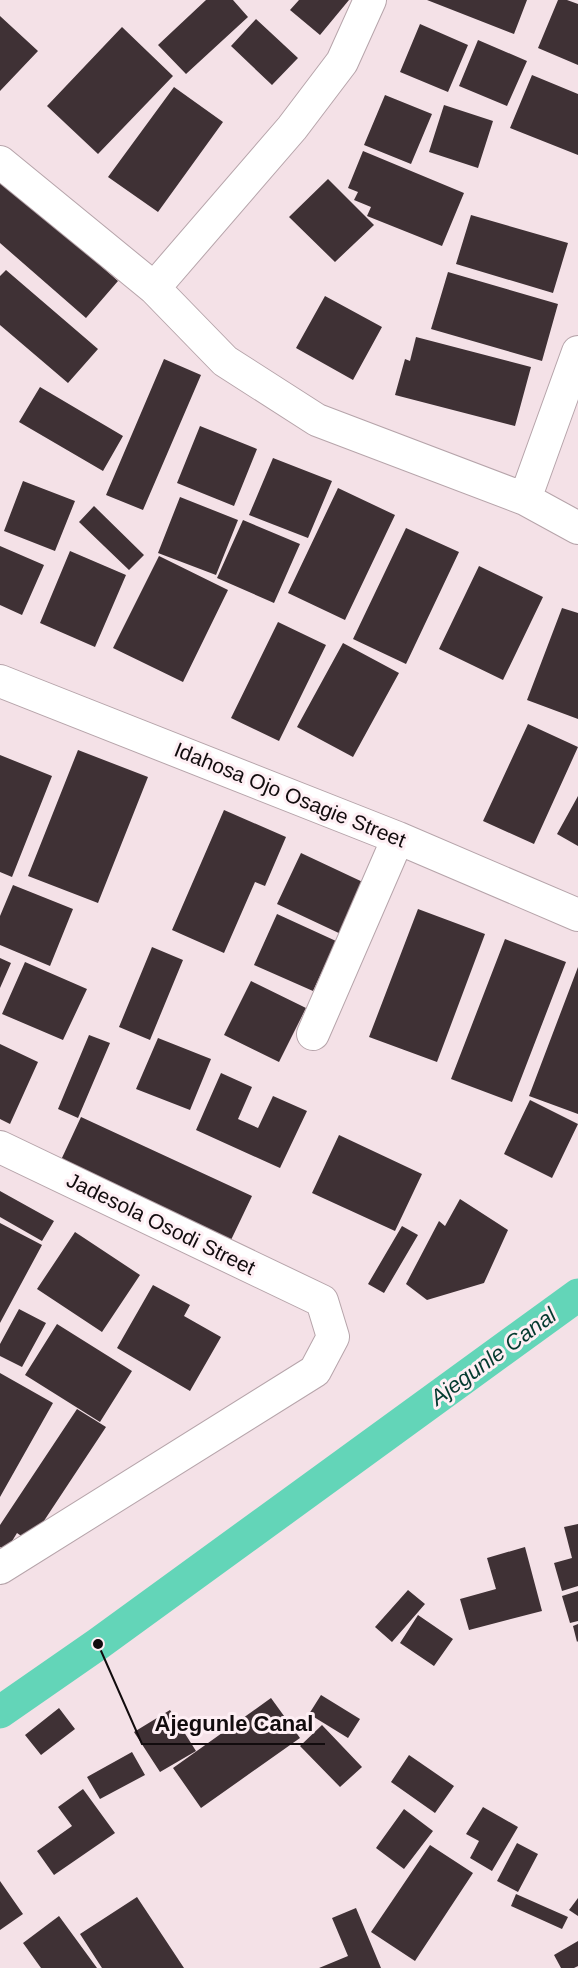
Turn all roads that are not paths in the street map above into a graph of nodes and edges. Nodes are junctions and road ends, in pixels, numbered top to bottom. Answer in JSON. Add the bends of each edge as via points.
{"nodes":[{"id":1,"x":370,"y":0,"type":"edge"},
{"id":2,"x":0,"y":162,"type":"edge"},
{"id":3,"x":153,"y":288,"type":"junction"},
{"id":4,"x":578,"y":352,"type":"edge"},
{"id":5,"x":525,"y":499,"type":"junction"},
{"id":6,"x":578,"y":528,"type":"edge"},
{"id":7,"x":0,"y":681,"type":"edge"},
{"id":8,"x":398,"y":838,"type":"junction"},
{"id":9,"x":578,"y":915,"type":"edge"},
{"id":10,"x":313,"y":1034,"type":"dead end"},
{"id":11,"x":0,"y":1147,"type":"edge"},
{"id":12,"x":0,"y":1568,"type":"edge"}],
"edges":[{"from":1,"to":3,"type":"street","via":[[335,72],[292,128]]},
{"from":2,"to":3,"type":"street"},
{"from":3,"to":5,"type":"street","via":[[225,360],[317,420]]},
{"from":4,"to":5,"type":"street"},
{"from":5,"to":6,"type":"street"},
{"from":7,"to":8,"type":"street","name":"Idahosa Ojo Osagie Street"},
{"from":8,"to":9,"type":"street","name":"Idahosa Ojo Osagie Street"},
{"from":8,"to":10,"type":"street"},
{"from":11,"to":12,"type":"street","name":"Jadesola Osodi Street","via":[[322,1301],[333,1337],[315,1371]]}]}
